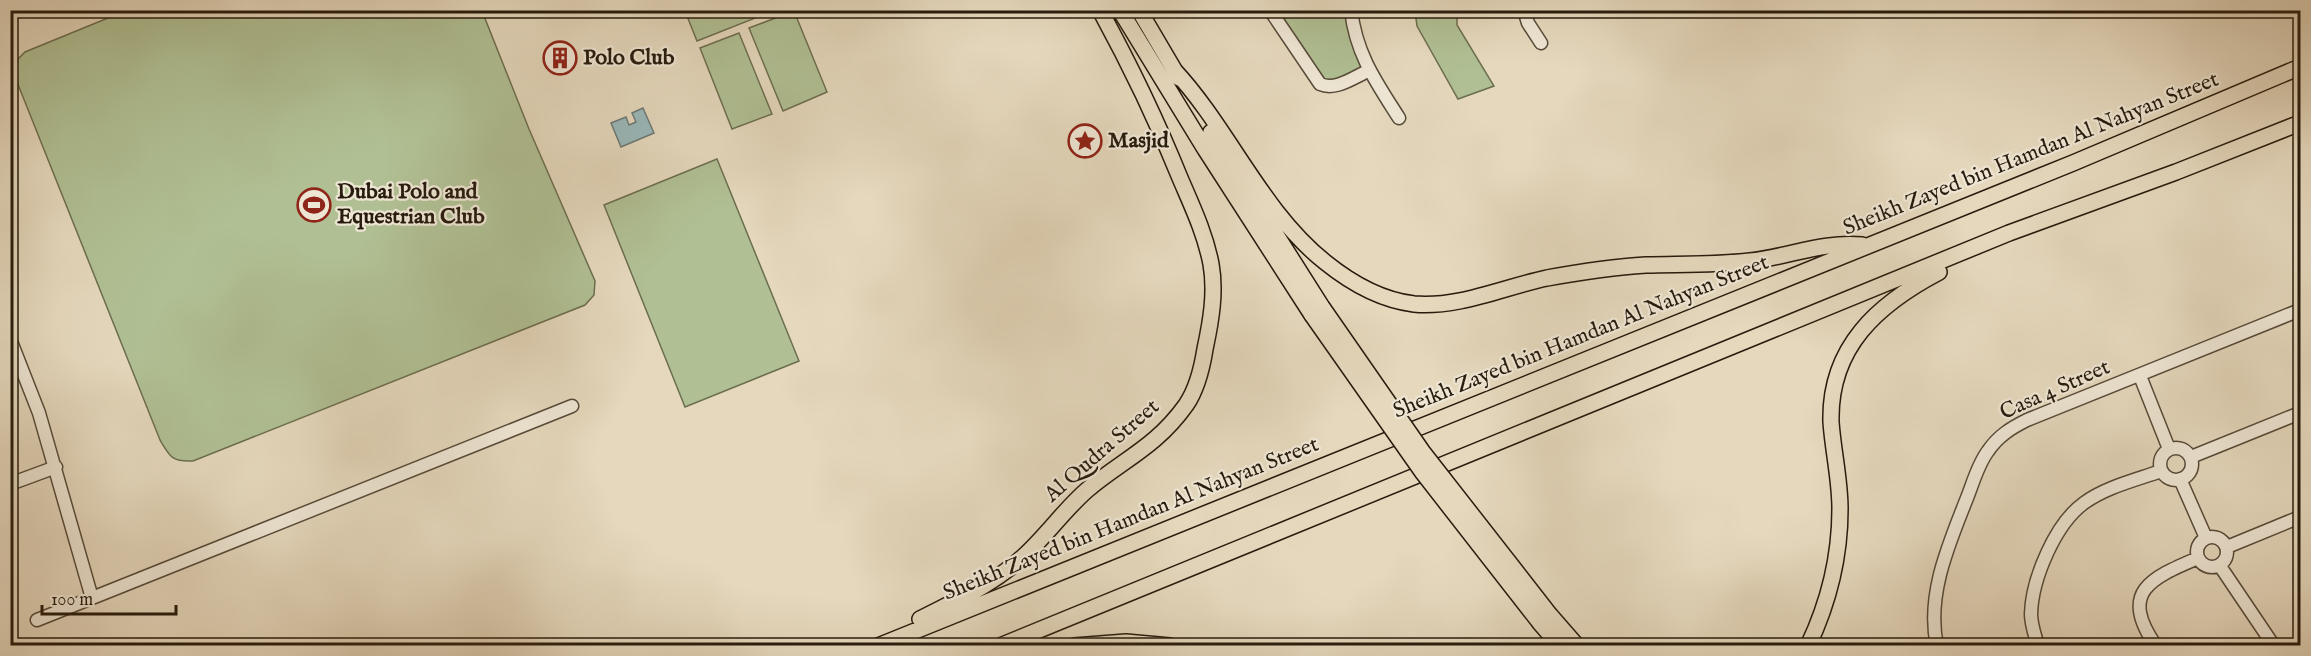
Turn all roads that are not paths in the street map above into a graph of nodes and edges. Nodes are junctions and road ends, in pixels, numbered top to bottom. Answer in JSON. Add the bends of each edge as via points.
{"nodes":[{"id":1,"x":1100,"y":10,"type":"edge"},
{"id":2,"x":1120,"y":10,"type":"edge"},
{"id":3,"x":1139,"y":10,"type":"edge"},
{"id":4,"x":1270,"y":10,"type":"edge"},
{"id":5,"x":1351,"y":10,"type":"edge"},
{"id":6,"x":1524,"y":10,"type":"edge"},
{"id":7,"x":1541,"y":43,"type":"dead end"},
{"id":8,"x":2301,"y":67,"type":"edge"},
{"id":9,"x":1174,"y":70,"type":"junction"},
{"id":10,"x":1368,"y":70,"type":"junction"},
{"id":11,"x":1399,"y":118,"type":"dead end"},
{"id":12,"x":2301,"y":123,"type":"edge"},
{"id":13,"x":2009,"y":233,"type":"junction"},
{"id":14,"x":1868,"y":245,"type":"junction"},
{"id":15,"x":2301,"y":310,"type":"edge"},
{"id":16,"x":1317,"y":311,"type":"junction"},
{"id":17,"x":10,"y":339,"type":"edge"},
{"id":18,"x":2140,"y":376,"type":"junction"},
{"id":19,"x":572,"y":406,"type":"dead end"},
{"id":20,"x":2301,"y":413,"type":"edge"},
{"id":21,"x":2169,"y":449,"type":"junction"},
{"id":22,"x":2191,"y":457,"type":"junction"},
{"id":23,"x":56,"y":467,"type":"junction"},
{"id":24,"x":2161,"y":471,"type":"junction"},
{"id":25,"x":2180,"y":479,"type":"junction"},
{"id":26,"x":10,"y":484,"type":"edge"},
{"id":27,"x":2301,"y":517,"type":"edge"},
{"id":28,"x":2206,"y":538,"type":"junction"},
{"id":29,"x":2227,"y":547,"type":"junction"},
{"id":30,"x":2198,"y":558,"type":"junction"},
{"id":31,"x":2220,"y":566,"type":"junction"},
{"id":32,"x":92,"y":598,"type":"junction"},
{"id":33,"x":1545,"y":619,"type":"junction"},
{"id":34,"x":36,"y":620,"type":"dead end"},
{"id":35,"x":2153,"y":641,"type":"edge"},
{"id":36,"x":877,"y":645,"type":"edge"},
{"id":37,"x":1000,"y":645,"type":"edge"},
{"id":38,"x":1074,"y":645,"type":"edge"},
{"id":39,"x":1170,"y":645,"type":"edge"},
{"id":40,"x":1560,"y":645,"type":"edge"},
{"id":41,"x":1577,"y":645,"type":"edge"},
{"id":42,"x":1808,"y":645,"type":"edge"},
{"id":43,"x":1937,"y":645,"type":"edge"},
{"id":44,"x":2038,"y":645,"type":"edge"},
{"id":45,"x":2274,"y":645,"type":"edge"}],
"edges":[{"from":1,"to":36,"type":"main road","name":"Al Qudra Street","via":[[1201,224],[1211,264],[1213,295],[1209,334],[1197,380],[1187,403],[1163,433],[1078,498],[1006,572],[986,586],[904,626]]},
{"from":2,"to":16,"type":"main road","via":[[1216,167]]},
{"from":3,"to":9,"type":"main road"},
{"from":4,"to":10,"type":"street","via":[[1320,84],[1336,86]]},
{"from":5,"to":10,"type":"street"},
{"from":6,"to":7,"type":"street"},
{"from":8,"to":14,"type":"main road","name":"Sheikh Zayed bin Hamdan Al Nahyan Street"},
{"from":9,"to":14,"type":"main road","via":[[1202,102],[1297,236],[1339,273],[1390,299],[1441,304],[1598,270],[1729,263],[1828,245]]},
{"from":9,"to":16,"type":"main road"},
{"from":10,"to":11,"type":"street"},
{"from":12,"to":13,"type":"main road"},
{"from":13,"to":37,"type":"main road"},
{"from":13,"to":42,"type":"main road","via":[[1898,295],[1868,322],[1845,355],[1836,380],[1832,412],[1839,486],[1838,544],[1827,598]]},
{"from":14,"to":36,"type":"main road","name":"Sheikh Zayed bin Hamdan Al Nahyan Street"},
{"from":15,"to":18,"type":"street","name":"Casa 4 Street"},
{"from":16,"to":33,"type":"main road","bridge":true},
{"from":17,"to":23,"type":"street"},
{"from":18,"to":21,"type":"street"},
{"from":18,"to":43,"type":"street","name":"Casa 4 Street","via":[[2011,428],[1986,453],[1942,567],[1934,617]]},
{"from":19,"to":32,"type":"street"},
{"from":20,"to":22,"type":"street"},
{"from":21,"to":22,"type":"street","via":[[2184,450]]},
{"from":21,"to":24,"type":"street","via":[[2160,460]]},
{"from":22,"to":25,"type":"street","via":[[2192,468]]},
{"from":23,"to":26,"type":"street"},
{"from":23,"to":32,"type":"street"},
{"from":24,"to":25,"type":"street","via":[[2167,477]]},
{"from":24,"to":44,"type":"street","via":[[2098,495],[2064,522],[2043,565],[2032,600],[2031,616]]},
{"from":25,"to":28,"type":"street"},
{"from":27,"to":29,"type":"street"},
{"from":28,"to":29,"type":"street","via":[[2221,540]]},
{"from":28,"to":30,"type":"street","via":[[2197,548]]},
{"from":29,"to":31,"type":"street","via":[[2227,558]]},
{"from":30,"to":31,"type":"street","via":[[2204,566]]},
{"from":30,"to":35,"type":"street","via":[[2151,581],[2141,596],[2139,614]]},
{"from":31,"to":45,"type":"street"},
{"from":32,"to":34,"type":"street"},
{"from":33,"to":40,"type":"main road"},
{"from":33,"to":41,"type":"main road"},
{"from":38,"to":39,"type":"main road"}]}
